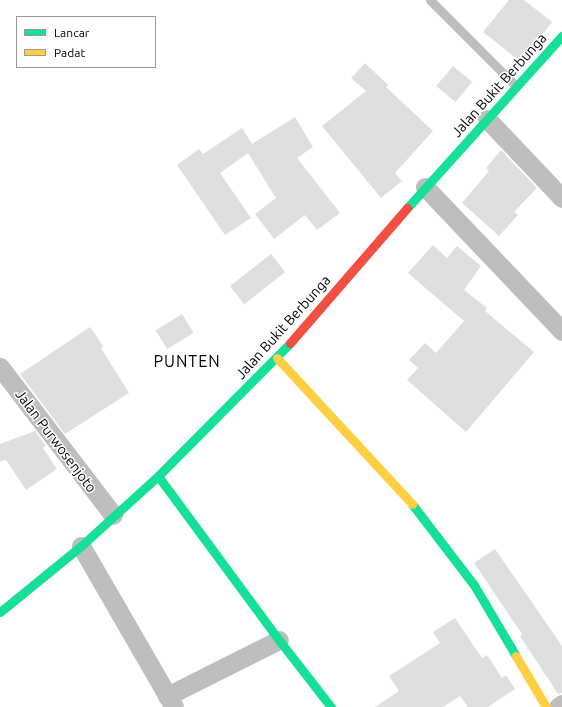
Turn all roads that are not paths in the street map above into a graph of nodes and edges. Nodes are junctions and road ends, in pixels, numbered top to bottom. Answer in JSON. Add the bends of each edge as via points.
{"nodes":[{"id":1,"x":430,"y":0,"type":"edge"},
{"id":2,"x":562,"y":36,"type":"edge"},
{"id":3,"x":516,"y":86,"type":"junction"},
{"id":4,"x":487,"y":119,"type":"junction"},
{"id":5,"x":425,"y":187,"type":"junction"},
{"id":6,"x":562,"y":198,"type":"edge"},
{"id":7,"x":562,"y":331,"type":"edge"},
{"id":8,"x":278,"y":358,"type":"junction"},
{"id":9,"x":0,"y":367,"type":"edge"},
{"id":10,"x":158,"y":476,"type":"junction"},
{"id":11,"x":113,"y":515,"type":"junction"},
{"id":12,"x":81,"y":546,"type":"junction"},
{"id":13,"x":0,"y":612,"type":"edge"},
{"id":14,"x":279,"y":640,"type":"junction"},
{"id":15,"x":170,"y":701,"type":"edge"},
{"id":16,"x":562,"y":704,"type":"edge"},
{"id":17,"x":331,"y":707,"type":"edge"},
{"id":18,"x":546,"y":707,"type":"edge"},
{"id":19,"x":558,"y":707,"type":"edge"}],
"edges":[{"from":1,"to":3,"type":"lane"},
{"from":2,"to":3,"type":"main road","name":"Jalan Bukit Berbunga"},
{"from":3,"to":4,"type":"main road","name":"Jalan Bukit Berbunga"},
{"from":4,"to":5,"type":"main road","name":"Jalan Bukit Berbunga"},
{"from":4,"to":6,"type":"street"},
{"from":5,"to":7,"type":"street"},
{"from":5,"to":8,"type":"main road","name":"Jalan Bukit Berbunga"},
{"from":8,"to":10,"type":"main road","name":"Jalan Bukit Berbunga"},
{"from":8,"to":18,"type":"main road","via":[[415,508],[474,585]]},
{"from":9,"to":11,"type":"street","name":"Jalan Purwosenjoto"},
{"from":10,"to":11,"type":"main road","name":"Jalan Bukit Berbunga"},
{"from":10,"to":14,"type":"main road"},
{"from":11,"to":12,"type":"main road","name":"Jalan Bukit Berbunga"},
{"from":12,"to":13,"type":"main road","name":"Jalan Bukit Berbunga"},
{"from":12,"to":15,"type":"street"},
{"from":14,"to":15,"type":"street"},
{"from":14,"to":17,"type":"main road"},
{"from":16,"to":19,"type":"street"}]}
